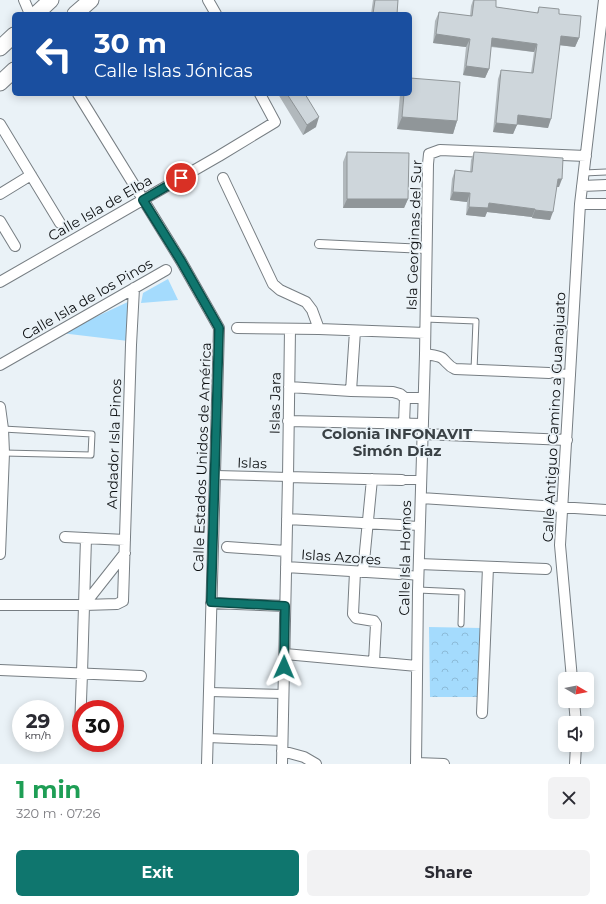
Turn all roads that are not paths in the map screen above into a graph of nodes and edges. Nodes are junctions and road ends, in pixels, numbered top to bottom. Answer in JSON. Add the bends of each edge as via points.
{"nodes":[{"id":1,"x":24,"y":0,"type":"edge"},
{"id":2,"x":51,"y":0,"type":"edge"},
{"id":3,"x":91,"y":0,"type":"edge"},
{"id":4,"x":208,"y":0,"type":"edge"},
{"id":5,"x":604,"y":0,"type":"edge"},
{"id":6,"x":29,"y":12,"type":"edge"},
{"id":7,"x":38,"y":12,"type":"edge"},
{"id":8,"x":77,"y":12,"type":"edge"},
{"id":9,"x":215,"y":12,"type":"edge"},
{"id":10,"x":12,"y":37,"type":"edge"},
{"id":11,"x":0,"y":48,"type":"edge"},
{"id":12,"x":12,"y":72,"type":"edge"},
{"id":13,"x":0,"y":83,"type":"edge"},
{"id":14,"x":79,"y":96,"type":"edge"},
{"id":15,"x":261,"y":96,"type":"edge"},
{"id":16,"x":0,"y":124,"type":"edge"},
{"id":17,"x":586,"y":156,"type":"junction"},
{"id":18,"x":606,"y":172,"type":"edge"},
{"id":19,"x":584,"y":173,"type":"junction"},
{"id":20,"x":31,"y":175,"type":"junction"},
{"id":21,"x":223,"y":178,"type":"dead end"},
{"id":22,"x":606,"y":185,"type":"edge"},
{"id":23,"x":582,"y":186,"type":"junction"},
{"id":24,"x":0,"y":194,"type":"edge"},
{"id":25,"x":143,"y":200,"type":"junction"},
{"id":26,"x":580,"y":204,"type":"junction"},
{"id":27,"x":606,"y":204,"type":"edge"},
{"id":28,"x":0,"y":221,"type":"edge"},
{"id":29,"x":60,"y":223,"type":"dead end"},
{"id":30,"x":319,"y":244,"type":"dead end"},
{"id":31,"x":15,"y":246,"type":"dead end"},
{"id":32,"x":426,"y":249,"type":"junction"},
{"id":33,"x":166,"y":270,"type":"dead end"},
{"id":34,"x":0,"y":282,"type":"edge"},
{"id":35,"x":134,"y":288,"type":"junction"},
{"id":36,"x":425,"y":320,"type":"junction"},
{"id":37,"x":237,"y":328,"type":"dead end"},
{"id":38,"x":290,"y":329,"type":"junction"},
{"id":39,"x":319,"y":329,"type":"junction"},
{"id":40,"x":355,"y":331,"type":"junction"},
{"id":41,"x":425,"y":334,"type":"junction"},
{"id":42,"x":425,"y":354,"type":"junction"},
{"id":43,"x":0,"y":365,"type":"edge"},
{"id":44,"x":474,"y":370,"type":"junction"},
{"id":45,"x":549,"y":373,"type":"joint"},
{"id":46,"x":571,"y":374,"type":"junction"},
{"id":47,"x":290,"y":387,"type":"junction"},
{"id":48,"x":352,"y":391,"type":"junction"},
{"id":49,"x":405,"y":398,"type":"junction"},
{"id":50,"x":423,"y":398,"type":"junction"},
{"id":51,"x":0,"y":407,"type":"edge"},
{"id":52,"x":288,"y":421,"type":"junction"},
{"id":53,"x":404,"y":424,"type":"junction"},
{"id":54,"x":4,"y":429,"type":"junction"},
{"id":55,"x":423,"y":429,"type":"junction"},
{"id":56,"x":567,"y":440,"type":"junction"},
{"id":57,"x":4,"y":453,"type":"junction"},
{"id":58,"x":2,"y":464,"type":"edge"},
{"id":59,"x":216,"y":475,"type":"junction"},
{"id":60,"x":288,"y":476,"type":"junction"},
{"id":61,"x":372,"y":479,"type":"junction"},
{"id":62,"x":402,"y":480,"type":"joint"},
{"id":63,"x":421,"y":480,"type":"junction"},
{"id":64,"x":421,"y":498,"type":"junction"},
{"id":65,"x":563,"y":508,"type":"junction"},
{"id":66,"x":606,"y":510,"type":"edge"},
{"id":67,"x":287,"y":519,"type":"junction"},
{"id":68,"x":1,"y":520,"type":"edge"},
{"id":69,"x":368,"y":524,"type":"junction"},
{"id":70,"x":400,"y":525,"type":"joint"},
{"id":71,"x":420,"y":526,"type":"junction"},
{"id":72,"x":65,"y":537,"type":"dead end"},
{"id":73,"x":86,"y":538,"type":"junction"},
{"id":74,"x":125,"y":540,"type":"junction"},
{"id":75,"x":213,"y":546,"type":"junction"},
{"id":76,"x":227,"y":547,"type":"joint"},
{"id":77,"x":286,"y":551,"type":"junction"},
{"id":78,"x":125,"y":553,"type":"junction"},
{"id":79,"x":0,"y":554,"type":"edge"},
{"id":80,"x":420,"y":564,"type":"junction"},
{"id":81,"x":286,"y":567,"type":"junction"},
{"id":82,"x":488,"y":567,"type":"junction"},
{"id":83,"x":546,"y":569,"type":"dead end"},
{"id":84,"x":359,"y":572,"type":"junction"},
{"id":85,"x":399,"y":574,"type":"joint"},
{"id":86,"x":419,"y":576,"type":"junction"},
{"id":87,"x":418,"y":590,"type":"junction"},
{"id":88,"x":211,"y":602,"type":"junction"},
{"id":89,"x":0,"y":605,"type":"edge"},
{"id":90,"x":84,"y":605,"type":"junction"},
{"id":91,"x":285,"y":606,"type":"junction"},
{"id":92,"x":461,"y":624,"type":"dead end"},
{"id":93,"x":285,"y":654,"type":"junction"},
{"id":94,"x":374,"y":662,"type":"junction"},
{"id":95,"x":417,"y":666,"type":"junction"},
{"id":96,"x":0,"y":670,"type":"edge"},
{"id":97,"x":571,"y":672,"type":"edge"},
{"id":98,"x":82,"y":674,"type":"junction"},
{"id":99,"x":141,"y":676,"type":"dead end"},
{"id":100,"x":210,"y":692,"type":"junction"},
{"id":101,"x":284,"y":694,"type":"junction"},
{"id":102,"x":81,"y":700,"type":"edge"},
{"id":103,"x":482,"y":713,"type":"dead end"},
{"id":104,"x":208,"y":738,"type":"junction"},
{"id":105,"x":283,"y":740,"type":"junction"},
{"id":106,"x":282,"y":751,"type":"junction"},
{"id":107,"x":575,"y":752,"type":"edge"},
{"id":108,"x":416,"y":763,"type":"edge"},
{"id":109,"x":207,"y":764,"type":"edge"},
{"id":110,"x":282,"y":764,"type":"edge"},
{"id":111,"x":316,"y":764,"type":"edge"},
{"id":112,"x":444,"y":764,"type":"edge"},
{"id":113,"x":574,"y":764,"type":"edge"}],
"edges":[{"from":1,"to":6,"type":"street"},
{"from":2,"to":7,"type":"main road"},
{"from":3,"to":8,"type":"main road"},
{"from":4,"to":9,"type":"street"},
{"from":5,"to":17,"type":"street","name":"Calle Antiguo Camino a Guanajuato"},
{"from":10,"to":11,"type":"main road"},
{"from":12,"to":13,"type":"main road"},
{"from":14,"to":25,"type":"street","name":"Calle Estados Unidos de América"},
{"from":15,"to":25,"type":"street","name":"Calle Isla de Elba","via":[[276,122]]},
{"from":16,"to":20,"type":"street"},
{"from":17,"to":19,"type":"street","name":"Calle Antiguo Camino a Guanajuato"},
{"from":17,"to":32,"type":"street","name":"Isla Georginas del Sur","via":[[440,150],[429,154]]},
{"from":18,"to":19,"type":"lane"},
{"from":19,"to":23,"type":"street","name":"Calle Antiguo Camino a Guanajuato"},
{"from":20,"to":24,"type":"street"},
{"from":20,"to":29,"type":"street"},
{"from":21,"to":39,"type":"street","via":[[273,284],[306,302]]},
{"from":22,"to":23,"type":"street"},
{"from":23,"to":26,"type":"street","name":"Calle Antiguo Camino a Guanajuato"},
{"from":25,"to":34,"type":"street","name":"Calle Isla de Elba"},
{"from":25,"to":59,"type":"street","name":"Calle Estados Unidos de América","via":[[219,328]]},
{"from":26,"to":27,"type":"street"},
{"from":26,"to":46,"type":"street","name":"Calle Antiguo Camino a Guanajuato"},
{"from":28,"to":31,"type":"street"},
{"from":30,"to":32,"type":"street"},
{"from":32,"to":36,"type":"street","name":"Isla Georginas del Sur"},
{"from":33,"to":35,"type":"street","name":"Calle Isla de los Pinos"},
{"from":35,"to":43,"type":"street","name":"Calle Isla de los Pinos"},
{"from":35,"to":74,"type":"street","name":"Andador Isla Pinos"},
{"from":36,"to":41,"type":"street","name":"Isla Georginas del Sur"},
{"from":36,"to":44,"type":"lane","via":[[476,321]]},
{"from":37,"to":38,"type":"street"},
{"from":38,"to":39,"type":"street"},
{"from":38,"to":47,"type":"street","name":"Islas Jara"},
{"from":39,"to":40,"type":"street"},
{"from":40,"to":41,"type":"street"},
{"from":40,"to":48,"type":"street"},
{"from":41,"to":42,"type":"street","name":"Isla Georginas del Sur"},
{"from":42,"to":44,"type":"street","via":[[444,359],[449,367],[455,370]]},
{"from":42,"to":50,"type":"street","name":"Calle Isla Hornos"},
{"from":44,"to":45,"type":"street"},
{"from":45,"to":46,"type":"street"},
{"from":46,"to":56,"type":"street","name":"Calle Antiguo Camino a Guanajuato"},
{"from":47,"to":48,"type":"street"},
{"from":47,"to":52,"type":"street","name":"Islas Jara"},
{"from":48,"to":49,"type":"street","via":[[393,392]]},
{"from":49,"to":50,"type":"street"},
{"from":49,"to":53,"type":"street"},
{"from":50,"to":55,"type":"street","name":"Calle Isla Hornos"},
{"from":51,"to":54,"type":"street"},
{"from":52,"to":53,"type":"street"},
{"from":52,"to":60,"type":"street","name":"Islas Jara"},
{"from":53,"to":55,"type":"street"},
{"from":54,"to":57,"type":"street"},
{"from":54,"to":57,"type":"lane","via":[[92,434],[91,455]]},
{"from":55,"to":56,"type":"street"},
{"from":55,"to":63,"type":"street","name":"Calle Isla Hornos"},
{"from":56,"to":65,"type":"street","name":"Calle Antiguo Camino a Guanajuato"},
{"from":57,"to":58,"type":"street"},
{"from":58,"to":68,"type":"street"},
{"from":59,"to":60,"type":"street","name":"Islas"},
{"from":59,"to":75,"type":"street","name":"Calle Estados Unidos de América"},
{"from":60,"to":61,"type":"street"},
{"from":60,"to":67,"type":"street","name":"Islas Jara"},
{"from":61,"to":62,"type":"street"},
{"from":61,"to":69,"type":"street"},
{"from":62,"to":63,"type":"street"},
{"from":63,"to":64,"type":"street","name":"Calle Isla Hornos"},
{"from":64,"to":65,"type":"street"},
{"from":64,"to":71,"type":"street","name":"Calle Isla Hornos"},
{"from":65,"to":66,"type":"street"},
{"from":65,"to":97,"type":"street","name":"Calle Antiguo Camino a Guanajuato","via":[[560,545]]},
{"from":67,"to":69,"type":"street"},
{"from":67,"to":77,"type":"street","name":"Islas Jara"},
{"from":68,"to":79,"type":"street"},
{"from":69,"to":70,"type":"street"},
{"from":69,"to":84,"type":"street"},
{"from":70,"to":71,"type":"street"},
{"from":71,"to":80,"type":"street","name":"Calle Isla Hornos"},
{"from":72,"to":73,"type":"street"},
{"from":73,"to":74,"type":"street"},
{"from":73,"to":90,"type":"street"},
{"from":74,"to":78,"type":"street","name":"Andador Isla Pinos"},
{"from":75,"to":76,"type":"street"},
{"from":75,"to":88,"type":"street","name":"Calle Estados Unidos de América"},
{"from":76,"to":77,"type":"street"},
{"from":77,"to":81,"type":"street","name":"Islas Jara"},
{"from":78,"to":90,"type":"street"},
{"from":78,"to":90,"type":"street","name":"Andador Isla Pinos","via":[[123,601],[117,604]]},
{"from":80,"to":82,"type":"street"},
{"from":80,"to":86,"type":"street","name":"Calle Isla Hornos"},
{"from":81,"to":84,"type":"street","name":"Islas Azores"},
{"from":81,"to":91,"type":"street","name":"Islas Jara"},
{"from":82,"to":83,"type":"street"},
{"from":82,"to":103,"type":"street"},
{"from":84,"to":85,"type":"street","name":"Islas Azores"},
{"from":84,"to":94,"type":"street","via":[[353,614],[356,618],[374,621],[376,624]]},
{"from":85,"to":86,"type":"street","name":"Islas Azores"},
{"from":86,"to":87,"type":"street","name":"Calle Isla Hornos"},
{"from":87,"to":92,"type":"lane","via":[[462,592]]},
{"from":87,"to":95,"type":"street","name":"Calle Isla Hornos"},
{"from":88,"to":91,"type":"street"},
{"from":88,"to":100,"type":"street","name":"Calle Estados Unidos de América"},
{"from":89,"to":90,"type":"street"},
{"from":90,"to":98,"type":"street"},
{"from":91,"to":93,"type":"street","name":"Islas Jara"},
{"from":93,"to":94,"type":"street"},
{"from":93,"to":101,"type":"street","name":"Islas Jara"},
{"from":94,"to":95,"type":"street"},
{"from":95,"to":108,"type":"street","name":"Calle Isla Hornos"},
{"from":96,"to":98,"type":"street"},
{"from":98,"to":99,"type":"street"},
{"from":98,"to":102,"type":"street"},
{"from":100,"to":101,"type":"street"},
{"from":100,"to":104,"type":"street","name":"Calle Estados Unidos de América"},
{"from":101,"to":105,"type":"street","name":"Islas Jara"},
{"from":104,"to":105,"type":"street"},
{"from":104,"to":109,"type":"street","name":"Calle Estados Unidos de América"},
{"from":105,"to":106,"type":"street","name":"Islas Jara"},
{"from":106,"to":110,"type":"street","name":"Islas Jara"},
{"from":106,"to":111,"type":"street","via":[[304,757]]},
{"from":107,"to":113,"type":"street"},
{"from":108,"to":112,"type":"street"}]}
